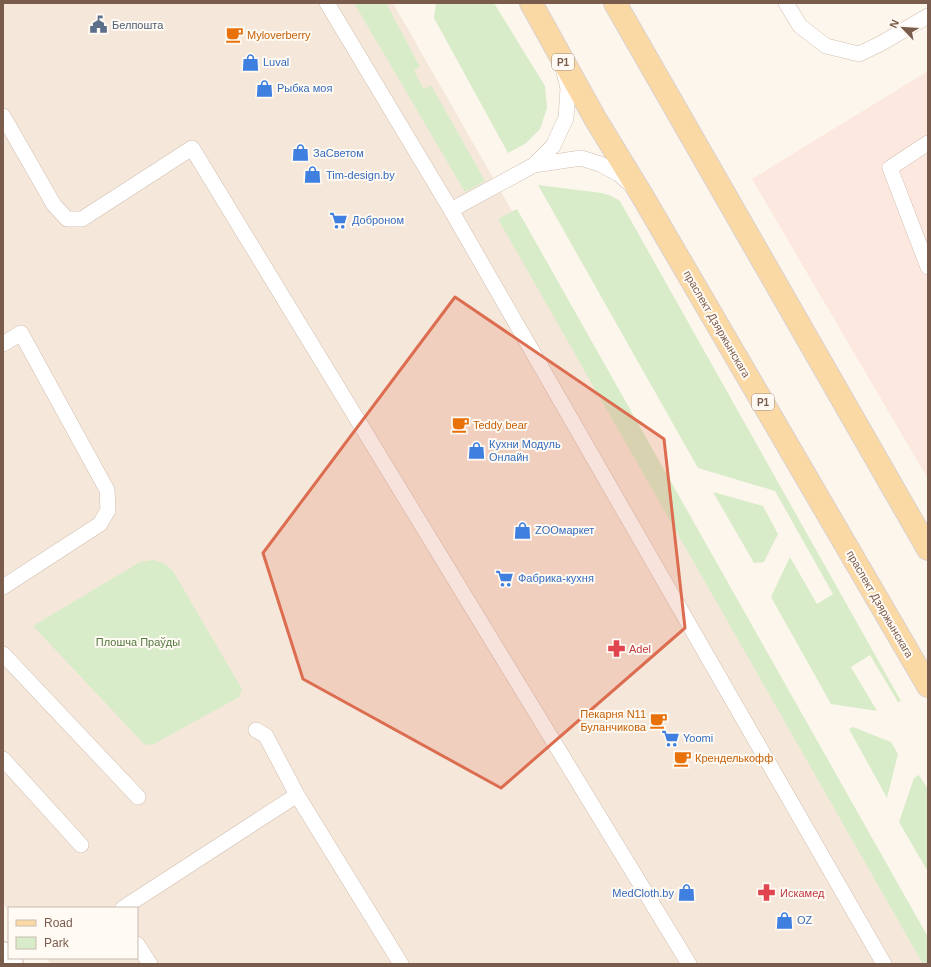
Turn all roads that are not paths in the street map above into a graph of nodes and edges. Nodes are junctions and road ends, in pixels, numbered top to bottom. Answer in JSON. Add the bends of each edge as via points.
{"nodes":[{"id":1,"x":327,"y":3,"type":"edge"},
{"id":2,"x":531,"y":3,"type":"edge"},
{"id":3,"x":615,"y":3,"type":"edge"},
{"id":4,"x":786,"y":3,"type":"edge"},
{"id":5,"x":928,"y":16,"type":"edge"},
{"id":6,"x":561,"y":57,"type":"junction"},
{"id":7,"x":3,"y":116,"type":"edge"},
{"id":8,"x":928,"y":143,"type":"edge"},
{"id":9,"x":534,"y":165,"type":"junction"},
{"id":10,"x":643,"y":197,"type":"junction"},
{"id":11,"x":451,"y":210,"type":"junction"},
{"id":12,"x":928,"y":267,"type":"edge"},
{"id":13,"x":3,"y":344,"type":"edge"},
{"id":14,"x":928,"y":549,"type":"edge"},
{"id":15,"x":3,"y":587,"type":"edge"},
{"id":16,"x":3,"y":654,"type":"edge"},
{"id":17,"x":928,"y":686,"type":"edge"},
{"id":18,"x":256,"y":730,"type":"dead end"},
{"id":19,"x":3,"y":759,"type":"edge"},
{"id":20,"x":297,"y":795,"type":"junction"},
{"id":21,"x":138,"y":797,"type":"dead end"},
{"id":22,"x":81,"y":845,"type":"dead end"},
{"id":23,"x":125,"y":907,"type":"edge"},
{"id":24,"x":138,"y":946,"type":"edge"},
{"id":25,"x":3,"y":953,"type":"edge"},
{"id":26,"x":12,"y":964,"type":"edge"},
{"id":27,"x":150,"y":964,"type":"edge"},
{"id":28,"x":401,"y":964,"type":"edge"},
{"id":29,"x":689,"y":964,"type":"edge"},
{"id":30,"x":884,"y":964,"type":"edge"}],
"edges":[{"from":1,"to":11,"type":"lane"},
{"from":2,"to":6,"type":"main road","name":"праспект Дзяржынскага","number":"Р1"},
{"from":3,"to":14,"type":"main road"},
{"from":4,"to":5,"type":"lane","via":[[800,26],[826,46],[859,54]]},
{"from":6,"to":9,"type":"lane","via":[[568,88],[566,118],[553,146]]},
{"from":6,"to":10,"type":"main road","name":"праспект Дзяржынскага","number":"Р1"},
{"from":7,"to":29,"type":"lane","via":[[54,205],[67,219],[82,219],[192,148]]},
{"from":8,"to":12,"type":"lane","via":[[890,168]]},
{"from":9,"to":10,"type":"lane","via":[[581,158],[619,174]]},
{"from":9,"to":11,"type":"lane"},
{"from":10,"to":17,"type":"main road","name":"праспект Дзяржынскага","number":"Р1"},
{"from":11,"to":30,"type":"lane"},
{"from":13,"to":15,"type":"lane","via":[[21,333],[107,490],[108,510],[100,524]]},
{"from":16,"to":21,"type":"lane"},
{"from":18,"to":20,"type":"lane","via":[[266,736]]},
{"from":19,"to":22,"type":"lane"},
{"from":20,"to":23,"type":"lane"},
{"from":20,"to":28,"type":"lane"},
{"from":24,"to":27,"type":"lane"},
{"from":25,"to":26,"type":"street"}]}
